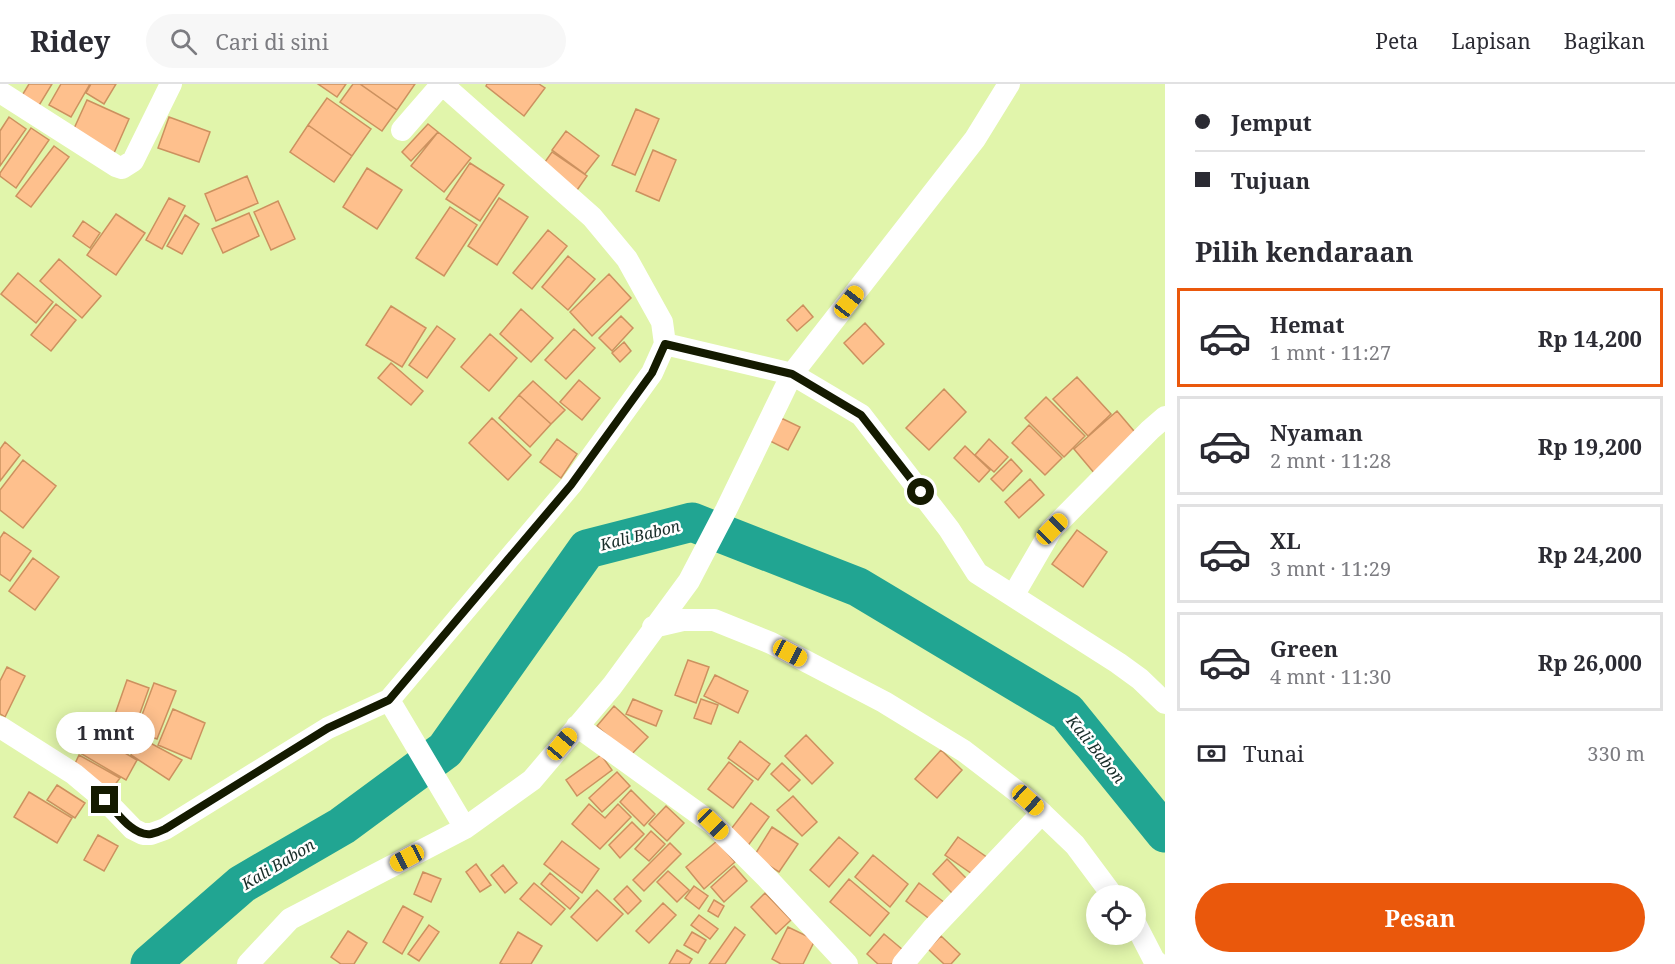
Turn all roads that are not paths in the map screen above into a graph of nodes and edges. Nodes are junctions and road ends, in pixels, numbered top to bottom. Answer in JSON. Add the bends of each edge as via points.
{"nodes":[{"id":1,"x":171,"y":84,"type":"edge"},
{"id":2,"x":442,"y":84,"type":"edge"},
{"id":3,"x":1009,"y":84,"type":"edge"},
{"id":4,"x":0,"y":92,"type":"edge"},
{"id":5,"x":402,"y":130,"type":"dead end"},
{"id":6,"x":665,"y":344,"type":"junction"},
{"id":7,"x":792,"y":374,"type":"junction"},
{"id":8,"x":1165,"y":417,"type":"edge"},
{"id":9,"x":1013,"y":596,"type":"junction"},
{"id":10,"x":653,"y":627,"type":"junction"},
{"id":11,"x":1165,"y":703,"type":"edge"},
{"id":12,"x":394,"y":707,"type":"junction"},
{"id":13,"x":577,"y":726,"type":"junction"},
{"id":14,"x":0,"y":727,"type":"edge"},
{"id":15,"x":1042,"y":813,"type":"junction"},
{"id":16,"x":460,"y":819,"type":"junction"},
{"id":17,"x":1105,"y":885,"type":"edge"},
{"id":18,"x":1146,"y":944,"type":"edge"},
{"id":19,"x":248,"y":964,"type":"edge"},
{"id":20,"x":847,"y":964,"type":"edge"},
{"id":21,"x":903,"y":964,"type":"edge"},
{"id":22,"x":1159,"y":964,"type":"edge"}],
"edges":[{"from":1,"to":4,"type":"street","via":[[134,161],[122,168]]},
{"from":2,"to":5,"type":"street"},
{"from":2,"to":6,"type":"street","via":[[592,217],[627,259],[662,322]]},
{"from":3,"to":7,"type":"street","via":[[975,139]]},
{"from":6,"to":7,"type":"street"},
{"from":6,"to":12,"type":"street","via":[[652,373],[571,485]]},
{"from":7,"to":9,"type":"street","via":[[861,415],[949,529],[977,573]]},
{"from":7,"to":10,"type":"street","via":[[688,580]]},
{"from":8,"to":9,"type":"street","via":[[1052,529]]},
{"from":9,"to":11,"type":"street","via":[[1118,663]]},
{"from":10,"to":13,"type":"street","via":[[612,686]]},
{"from":10,"to":15,"type":"street","via":[[683,620],[714,620],[771,643],[884,702],[964,751]]},
{"from":12,"to":14,"type":"street","via":[[328,728],[151,834],[133,828],[74,774]]},
{"from":12,"to":16,"type":"street"},
{"from":13,"to":16,"type":"street","via":[[532,780]]},
{"from":13,"to":20,"type":"street","via":[[713,824]]},
{"from":15,"to":17,"type":"street","via":[[1075,845]]},
{"from":15,"to":21,"type":"street"},
{"from":16,"to":19,"type":"street","via":[[290,919]]},
{"from":18,"to":22,"type":"street"}]}
